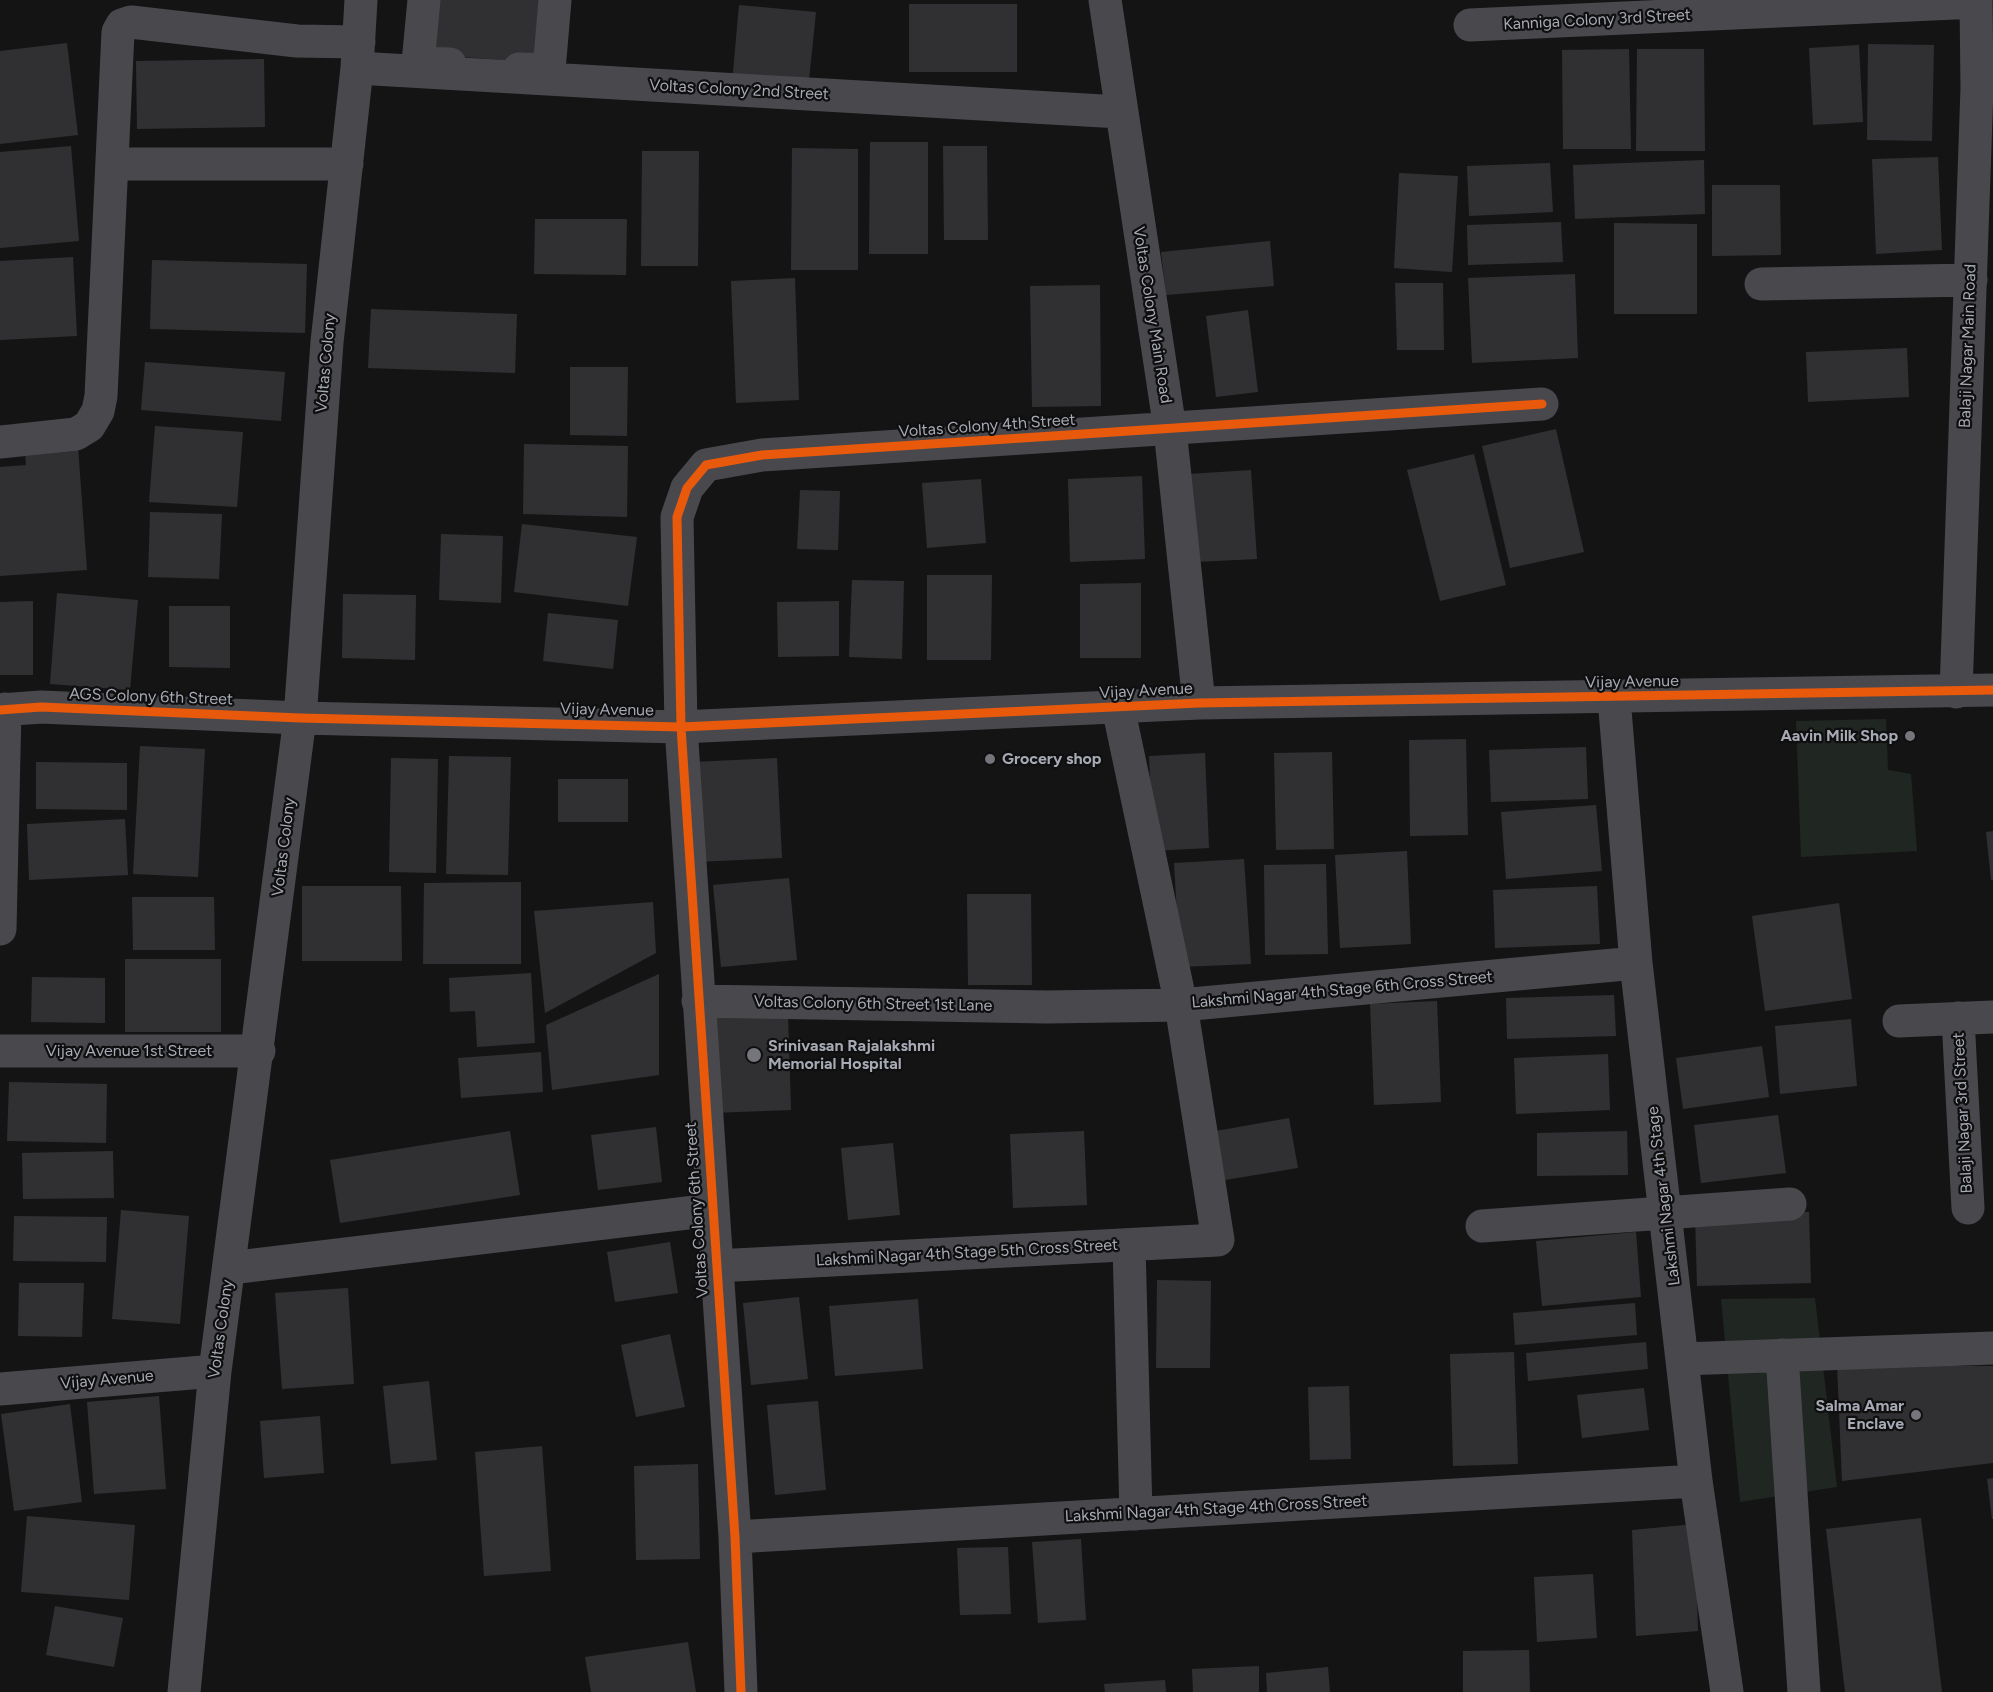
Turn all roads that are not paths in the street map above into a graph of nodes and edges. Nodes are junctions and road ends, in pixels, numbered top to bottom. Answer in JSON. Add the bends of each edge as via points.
{"nodes":[{"id":1,"x":361,"y":0,"type":"edge"},
{"id":2,"x":424,"y":0,"type":"edge"},
{"id":3,"x":555,"y":0,"type":"edge"},
{"id":4,"x":1104,"y":0,"type":"edge"},
{"id":5,"x":1976,"y":1,"type":"edge"},
{"id":6,"x":1470,"y":25,"type":"dead end"},
{"id":7,"x":358,"y":55,"type":"junction"},
{"id":8,"x":1985,"y":87,"type":"edge"},
{"id":9,"x":1120,"y":112,"type":"junction"},
{"id":10,"x":112,"y":164,"type":"junction"},
{"id":11,"x":347,"y":164,"type":"junction"},
{"id":12,"x":1971,"y":280,"type":"junction"},
{"id":13,"x":1761,"y":284,"type":"dead end"},
{"id":14,"x":1542,"y":404,"type":"dead end"},
{"id":15,"x":1170,"y":429,"type":"junction"},
{"id":16,"x":0,"y":442,"type":"edge"},
{"id":17,"x":1993,"y":690,"type":"edge"},
{"id":18,"x":1956,"y":692,"type":"junction"},
{"id":19,"x":1614,"y":698,"type":"junction"},
{"id":20,"x":1199,"y":703,"type":"junction"},
{"id":21,"x":1118,"y":707,"type":"junction"},
{"id":22,"x":3,"y":709,"type":"edge"},
{"id":23,"x":300,"y":718,"type":"junction"},
{"id":24,"x":681,"y":727,"type":"junction"},
{"id":25,"x":0,"y":929,"type":"edge"},
{"id":26,"x":1636,"y":963,"type":"junction"},
{"id":27,"x":698,"y":1001,"type":"junction"},
{"id":28,"x":1181,"y":1005,"type":"junction"},
{"id":29,"x":1047,"y":1007,"type":"joint"},
{"id":30,"x":1993,"y":1017,"type":"edge"},
{"id":31,"x":1958,"y":1018,"type":"junction"},
{"id":32,"x":1899,"y":1021,"type":"dead end"},
{"id":33,"x":0,"y":1051,"type":"edge"},
{"id":34,"x":259,"y":1051,"type":"junction"},
{"id":35,"x":1790,"y":1204,"type":"dead end"},
{"id":36,"x":1968,"y":1208,"type":"dead end"},
{"id":37,"x":712,"y":1210,"type":"junction"},
{"id":38,"x":1666,"y":1213,"type":"junction"},
{"id":39,"x":1482,"y":1226,"type":"dead end"},
{"id":40,"x":1129,"y":1245,"type":"junction"},
{"id":41,"x":716,"y":1266,"type":"junction"},
{"id":42,"x":230,"y":1268,"type":"junction"},
{"id":43,"x":1993,"y":1348,"type":"edge"},
{"id":44,"x":1782,"y":1355,"type":"junction"},
{"id":45,"x":1682,"y":1359,"type":"junction"},
{"id":46,"x":215,"y":1371,"type":"junction"},
{"id":47,"x":0,"y":1389,"type":"edge"},
{"id":48,"x":1696,"y":1481,"type":"junction"},
{"id":49,"x":1136,"y":1514,"type":"junction"},
{"id":50,"x":735,"y":1537,"type":"junction"},
{"id":51,"x":184,"y":1692,"type":"edge"},
{"id":52,"x":741,"y":1692,"type":"edge"},
{"id":53,"x":1727,"y":1692,"type":"edge"},
{"id":54,"x":1804,"y":1692,"type":"edge"}],
"edges":[{"from":1,"to":7,"type":"street","name":"Voltas Colony"},
{"from":2,"to":3,"type":"street","via":[[418,63],[549,70]]},
{"from":4,"to":9,"type":"street","name":"Voltas Colony Main Road"},
{"from":5,"to":6,"type":"street","name":"Kanniga Colony 3rd Street"},
{"from":5,"to":8,"type":"street","name":"Balaji Nagar Main Road"},
{"from":7,"to":9,"type":"street","name":"Voltas Colony 2nd Street"},
{"from":7,"to":10,"type":"street","name":"Voltas Colony 2nd Street","via":[[297,40],[132,22],[122,25],[118,32]]},
{"from":7,"to":11,"type":"street","name":"Voltas Colony"},
{"from":8,"to":12,"type":"street","name":"Balaji Nagar Main Road"},
{"from":9,"to":15,"type":"street","name":"Voltas Colony Main Road"},
{"from":10,"to":11,"type":"street"},
{"from":10,"to":16,"type":"street","via":[[98,411],[89,426],[76,434]]},
{"from":11,"to":23,"type":"street","name":"Voltas Colony","via":[[327,342]]},
{"from":12,"to":13,"type":"street"},
{"from":12,"to":18,"type":"street","name":"Balaji Nagar Main Road"},
{"from":14,"to":15,"type":"street","name":"Voltas Colony 4th Street"},
{"from":15,"to":20,"type":"street","name":"Voltas Colony Main Road"},
{"from":15,"to":24,"type":"street","name":"Voltas Colony 4th Street","via":[[762,455],[706,465],[687,488],[676,517]]},
{"from":17,"to":18,"type":"street","name":"Vijay Avenue"},
{"from":18,"to":19,"type":"street","name":"Vijay Avenue"},
{"from":19,"to":20,"type":"street","name":"Vijay Avenue"},
{"from":19,"to":26,"type":"street","name":"Lakshmi Nagar 4th Stage"},
{"from":20,"to":21,"type":"street","name":"Vijay Avenue"},
{"from":21,"to":24,"type":"street","name":"Vijay Avenue"},
{"from":21,"to":28,"type":"street"},
{"from":22,"to":23,"type":"street","name":"AGS Colony 6th Street","via":[[41,707]]},
{"from":22,"to":25,"type":"street"},
{"from":23,"to":24,"type":"street","name":"Vijay Avenue"},
{"from":23,"to":34,"type":"street","name":"Voltas Colony"},
{"from":24,"to":27,"type":"street","name":"Voltas Colony 6th Street"},
{"from":26,"to":28,"type":"street","name":"Lakshmi Nagar 4th Stage 6th Cross Street"},
{"from":26,"to":38,"type":"street","name":"Lakshmi Nagar 4th Stage"},
{"from":27,"to":29,"type":"street","name":"Voltas Colony 6th Street 1st Lane"},
{"from":27,"to":37,"type":"street","name":"Voltas Colony 6th Street"},
{"from":28,"to":29,"type":"street","name":"Lakshmi Nagar 4th Stage 6th Cross Street"},
{"from":28,"to":40,"type":"street","name":"Lakshmi Nagar 4th Stage 5th Cross Street","via":[[1218,1240]]},
{"from":30,"to":31,"type":"street"},
{"from":31,"to":32,"type":"street"},
{"from":31,"to":36,"type":"street","name":"Balaji Nagar 3rd Street"},
{"from":33,"to":34,"type":"street","name":"Vijay Avenue 1st Street"},
{"from":34,"to":42,"type":"street","name":"Voltas Colony"},
{"from":35,"to":38,"type":"street"},
{"from":37,"to":41,"type":"street","name":"Voltas Colony 6th Street"},
{"from":37,"to":42,"type":"street"},
{"from":38,"to":39,"type":"street"},
{"from":38,"to":45,"type":"street","name":"Lakshmi Nagar 4th Stage"},
{"from":40,"to":41,"type":"street","name":"Lakshmi Nagar 4th Stage 5th Cross Street"},
{"from":40,"to":49,"type":"street"},
{"from":41,"to":50,"type":"street","name":"Voltas Colony 6th Street"},
{"from":42,"to":46,"type":"street","name":"Voltas Colony"},
{"from":43,"to":44,"type":"street"},
{"from":44,"to":45,"type":"street"},
{"from":44,"to":54,"type":"street"},
{"from":45,"to":48,"type":"street","name":"Lakshmi Nagar 4th Stage"},
{"from":46,"to":47,"type":"street","name":"Vijay Avenue"},
{"from":46,"to":51,"type":"street","name":"Voltas Colony"},
{"from":48,"to":49,"type":"street","name":"Lakshmi Nagar 4th Stage 4th Cross Street"},
{"from":48,"to":53,"type":"street","name":"Lakshmi Nagar 4th Stage"},
{"from":49,"to":50,"type":"street","name":"Lakshmi Nagar 4th Stage 4th Cross Street"},
{"from":50,"to":52,"type":"street","name":"Voltas Colony 6th Street"}]}
